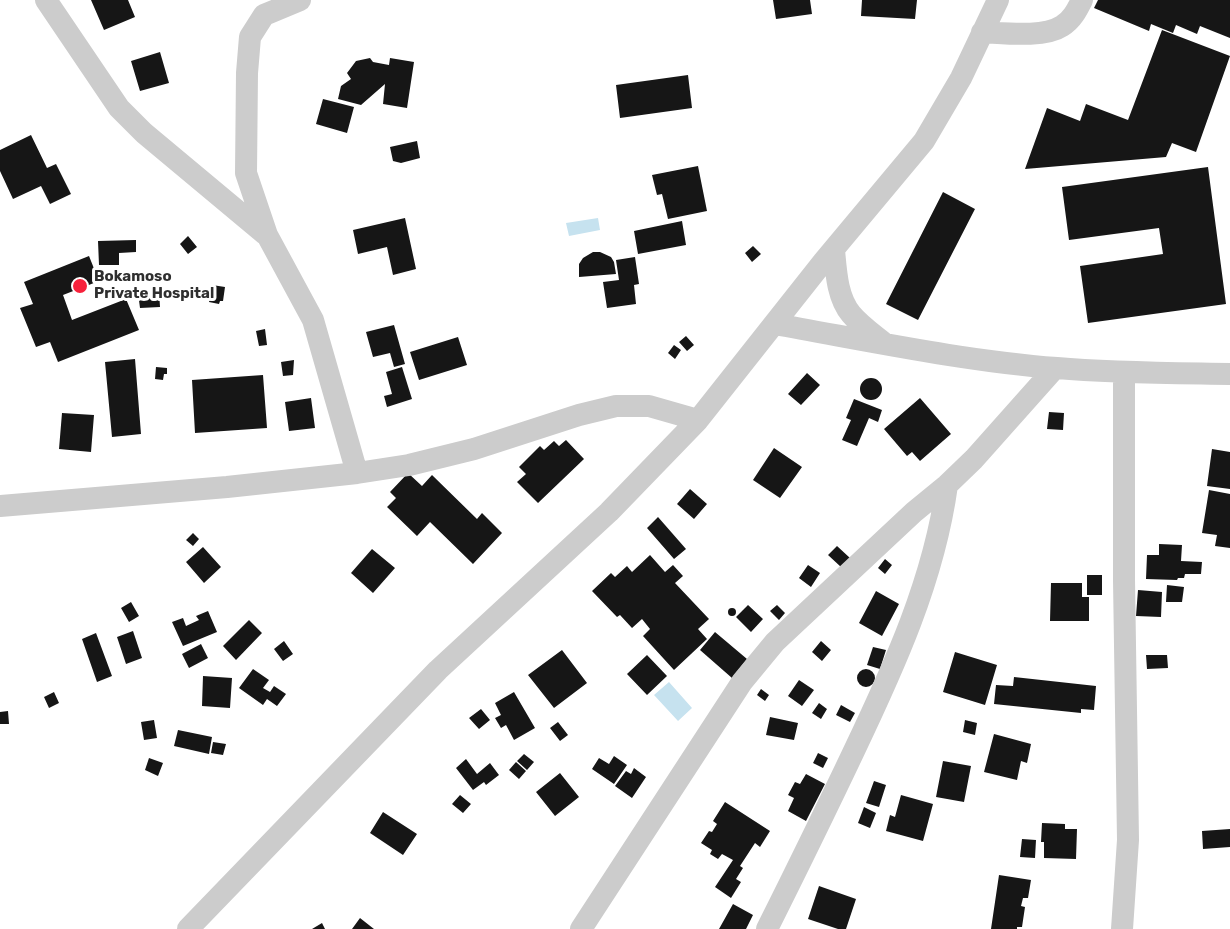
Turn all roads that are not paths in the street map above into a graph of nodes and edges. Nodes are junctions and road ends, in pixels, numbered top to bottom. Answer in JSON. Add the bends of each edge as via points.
{"nodes":[{"id":1,"x":46,"y":0,"type":"edge"},
{"id":2,"x":300,"y":0,"type":"edge"},
{"id":3,"x":998,"y":0,"type":"edge"},
{"id":4,"x":1082,"y":0,"type":"edge"},
{"id":5,"x":982,"y":33,"type":"junction"},
{"id":6,"x":267,"y":235,"type":"junction"},
{"id":7,"x":834,"y":250,"type":"junction"},
{"id":8,"x":774,"y":324,"type":"junction"},
{"id":9,"x":884,"y":343,"type":"junction"},
{"id":10,"x":1055,"y":368,"type":"junction"},
{"id":11,"x":1124,"y":372,"type":"junction"},
{"id":12,"x":1230,"y":374,"type":"edge"},
{"id":13,"x":698,"y":420,"type":"junction"},
{"id":14,"x":357,"y":473,"type":"junction"},
{"id":15,"x":947,"y":485,"type":"junction"},
{"id":16,"x":0,"y":506,"type":"edge"},
{"id":17,"x":188,"y":929,"type":"edge"},
{"id":18,"x":581,"y":929,"type":"edge"},
{"id":19,"x":767,"y":929,"type":"edge"},
{"id":20,"x":1122,"y":929,"type":"edge"}],
"edges":[{"from":1,"to":6,"type":"street","via":[[119,108]]},
{"from":2,"to":6,"type":"street","via":[[264,15],[250,37],[246,173]]},
{"from":3,"to":5,"type":"street"},
{"from":4,"to":5,"type":"street","via":[[1062,27],[1043,33]]},
{"from":5,"to":7,"type":"street","via":[[924,141]]},
{"from":6,"to":14,"type":"street","via":[[314,320]]},
{"from":7,"to":8,"type":"street"},
{"from":7,"to":9,"type":"street","via":[[845,303]]},
{"from":8,"to":9,"type":"street"},
{"from":8,"to":13,"type":"street"},
{"from":9,"to":10,"type":"street"},
{"from":10,"to":11,"type":"street"},
{"from":10,"to":15,"type":"street"},
{"from":11,"to":12,"type":"street"},
{"from":11,"to":20,"type":"street","via":[[1128,840]]},
{"from":13,"to":14,"type":"street","via":[[649,406],[616,406],[474,449]]},
{"from":13,"to":17,"type":"street","via":[[609,512],[438,670]]},
{"from":14,"to":16,"type":"street"},
{"from":15,"to":18,"type":"street","via":[[775,642],[742,682]]},
{"from":15,"to":19,"type":"street","via":[[932,563],[892,671]]}]}
